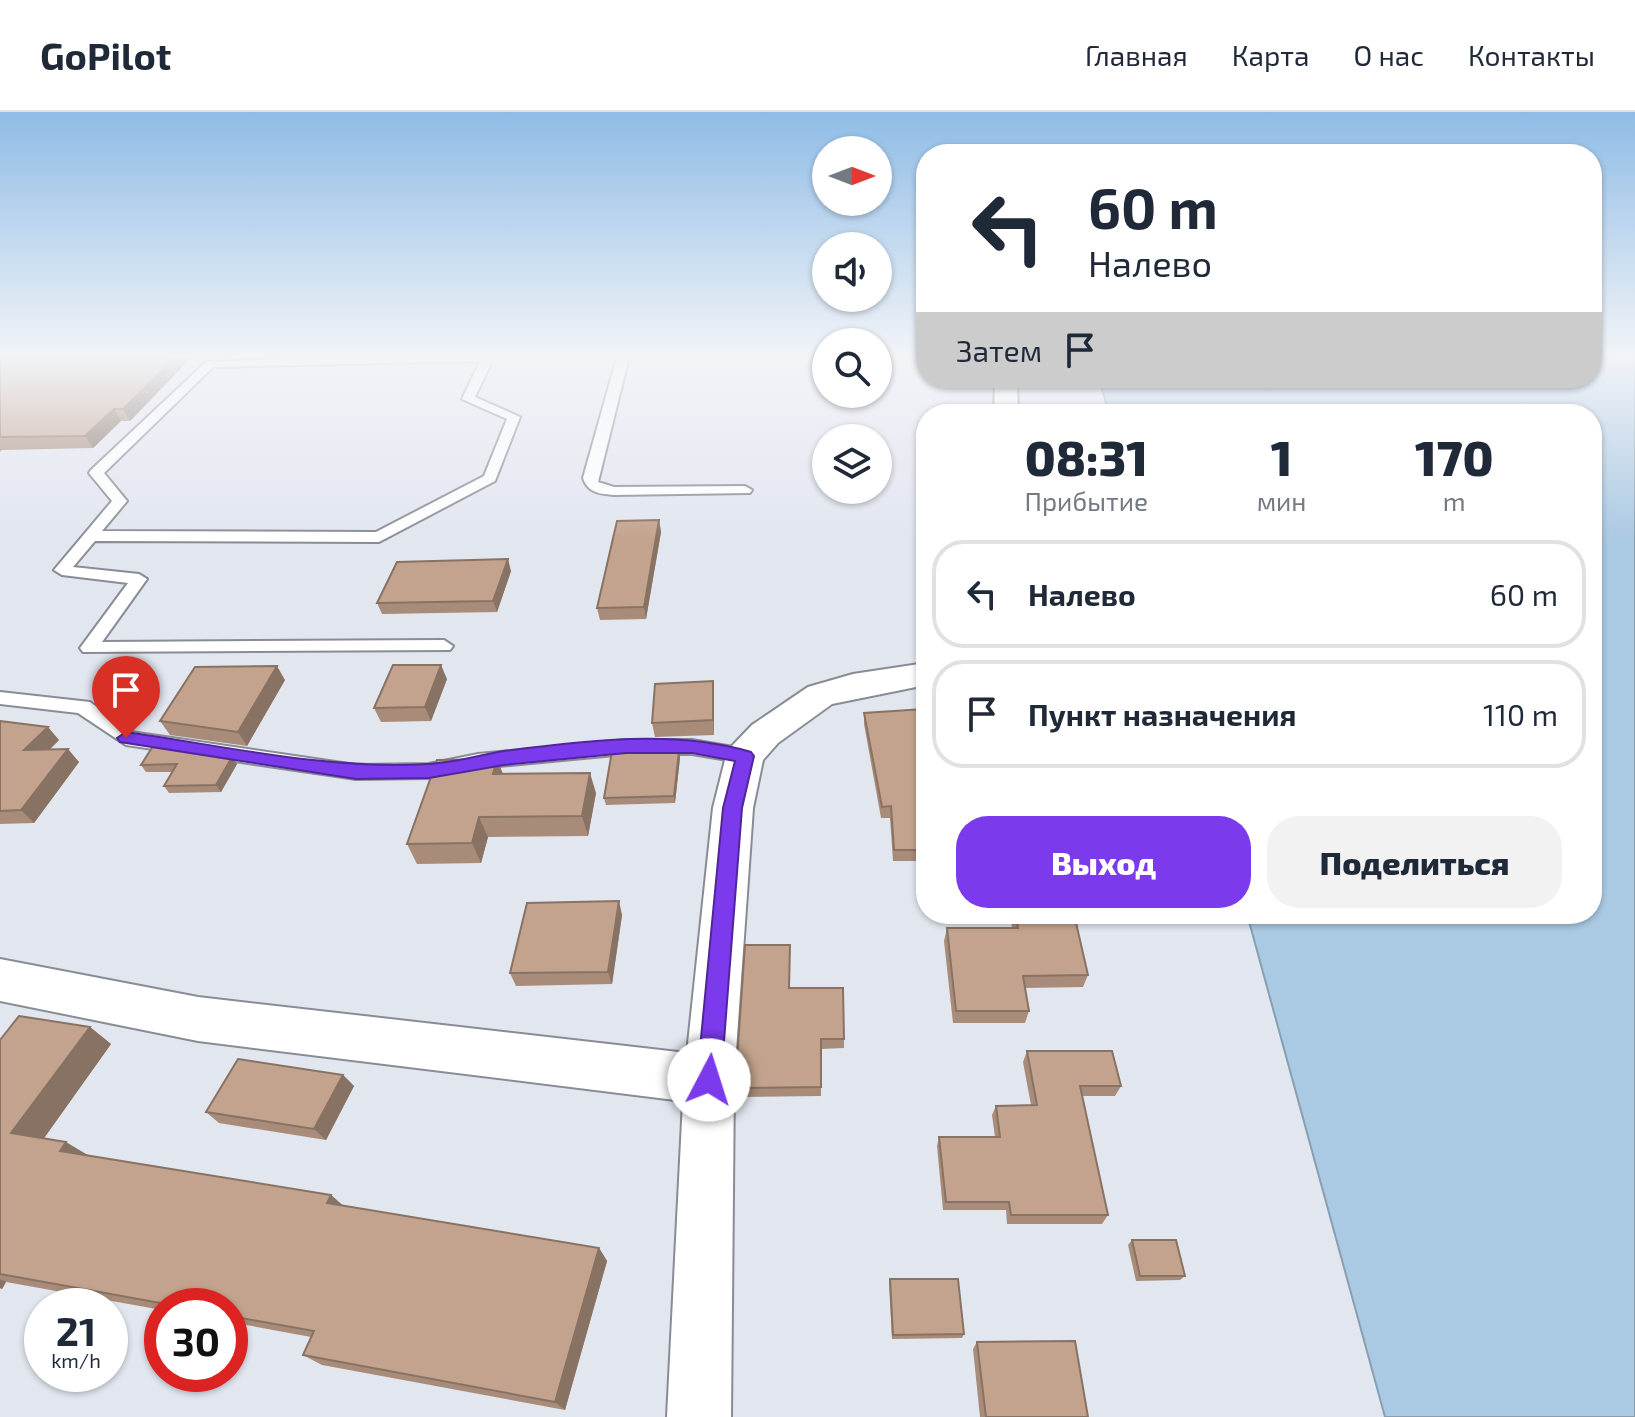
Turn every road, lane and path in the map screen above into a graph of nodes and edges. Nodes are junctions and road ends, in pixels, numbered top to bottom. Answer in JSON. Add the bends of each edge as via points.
{"nodes":[{"id":1,"x":154,"y":418,"type":"edge"},
{"id":2,"x":514,"y":418,"type":"edge"},
{"id":3,"x":606,"y":418,"type":"edge"},
{"id":4,"x":745,"y":490,"type":"dead end"},
{"id":5,"x":90,"y":536,"type":"junction"},
{"id":6,"x":444,"y":646,"type":"dead end"},
{"id":7,"x":916,"y":676,"type":"edge"},
{"id":8,"x":0,"y":698,"type":"edge"},
{"id":9,"x":745,"y":756,"type":"junction"},
{"id":10,"x":0,"y":980,"type":"edge"},
{"id":11,"x":709,"y":1080,"type":"junction"},
{"id":12,"x":699,"y":1417,"type":"edge"}],
"edges":[{"from":1,"to":5,"type":"lane","via":[[96,473],[120,501]]},
{"from":2,"to":5,"type":"lane","via":[[490,478],[379,537]]},
{"from":3,"to":4,"type":"lane","via":[[590,478],[600,490]]},
{"from":5,"to":6,"type":"lane","via":[[62,570],[139,579],[89,648]]},
{"from":7,"to":9,"type":"street","via":[[820,695],[765,734]]},
{"from":8,"to":9,"type":"lane","via":[[83,707],[126,738],[356,772],[429,771],[478,761],[626,747],[692,747]]},
{"from":9,"to":11,"type":"street","via":[[733,808]]},
{"from":10,"to":11,"type":"street","via":[[198,1019]]},
{"from":11,"to":12,"type":"street"}]}
